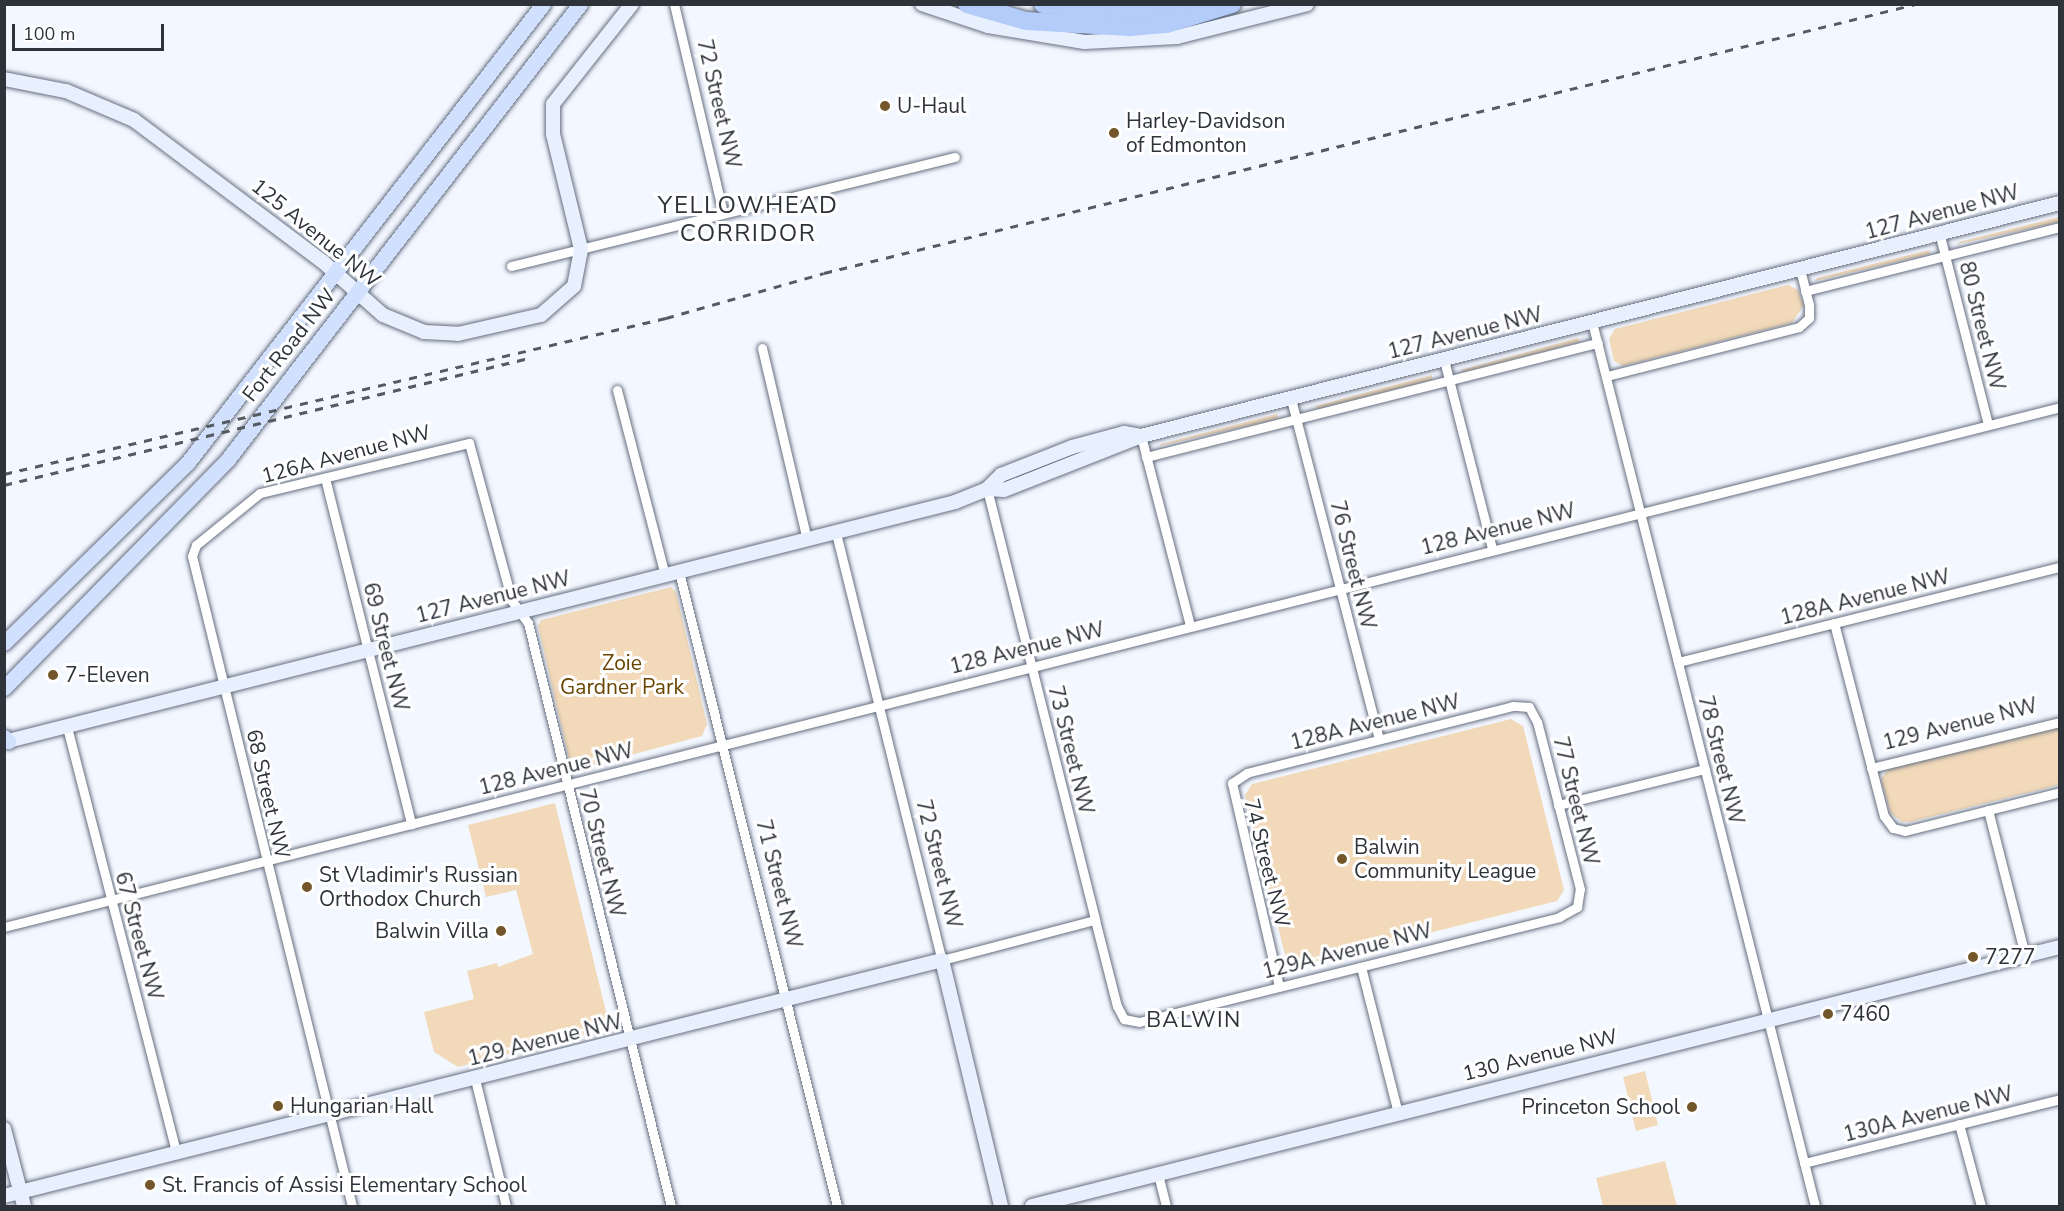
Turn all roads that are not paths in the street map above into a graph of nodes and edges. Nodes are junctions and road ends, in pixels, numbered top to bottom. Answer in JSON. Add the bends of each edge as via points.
{"nodes":[{"id":1,"x":543,"y":4,"type":"edge"},
{"id":2,"x":580,"y":4,"type":"edge"},
{"id":3,"x":632,"y":4,"type":"edge"},
{"id":4,"x":674,"y":4,"type":"edge"},
{"id":5,"x":922,"y":4,"type":"edge"},
{"id":6,"x":967,"y":4,"type":"edge"},
{"id":7,"x":1043,"y":4,"type":"edge"},
{"id":8,"x":1187,"y":4,"type":"edge"},
{"id":9,"x":1232,"y":4,"type":"edge"},
{"id":10,"x":1307,"y":4,"type":"edge"},
{"id":11,"x":4,"y":79,"type":"edge"},
{"id":12,"x":955,"y":157,"type":"dead end"},
{"id":13,"x":2060,"y":203,"type":"edge"},
{"id":14,"x":723,"y":213,"type":"junction"},
{"id":15,"x":2060,"y":227,"type":"edge"},
{"id":16,"x":1940,"y":236,"type":"junction"},
{"id":17,"x":581,"y":249,"type":"junction"},
{"id":18,"x":1946,"y":255,"type":"junction"},
{"id":19,"x":511,"y":267,"type":"dead end"},
{"id":20,"x":1800,"y":270,"type":"junction"},
{"id":21,"x":335,"y":273,"type":"junction"},
{"id":22,"x":1805,"y":291,"type":"junction"},
{"id":23,"x":356,"y":292,"type":"junction"},
{"id":24,"x":1592,"y":322,"type":"junction"},
{"id":25,"x":1598,"y":343,"type":"junction"},
{"id":26,"x":762,"y":348,"type":"dead end"},
{"id":27,"x":1444,"y":360,"type":"junction"},
{"id":28,"x":1607,"y":376,"type":"junction"},
{"id":29,"x":1449,"y":381,"type":"junction"},
{"id":30,"x":617,"y":390,"type":"dead end"},
{"id":31,"x":1291,"y":399,"type":"junction"},
{"id":32,"x":2060,"y":407,"type":"edge"},
{"id":33,"x":1297,"y":419,"type":"junction"},
{"id":34,"x":1988,"y":425,"type":"junction"},
{"id":35,"x":1141,"y":436,"type":"junction"},
{"id":36,"x":469,"y":443,"type":"joint"},
{"id":37,"x":1146,"y":457,"type":"junction"},
{"id":38,"x":325,"y":478,"type":"junction"},
{"id":39,"x":987,"y":489,"type":"junction"},
{"id":40,"x":1641,"y":512,"type":"junction"},
{"id":41,"x":836,"y":532,"type":"junction"},
{"id":42,"x":807,"y":540,"type":"junction"},
{"id":43,"x":1492,"y":549,"type":"junction"},
{"id":44,"x":193,"y":563,"type":"joint"},
{"id":45,"x":2060,"y":567,"type":"edge"},
{"id":46,"x":672,"y":574,"type":"junction"},
{"id":47,"x":1341,"y":587,"type":"junction"},
{"id":48,"x":519,"y":612,"type":"junction"},
{"id":49,"x":1834,"y":623,"type":"junction"},
{"id":50,"x":1190,"y":625,"type":"junction"},
{"id":51,"x":19,"y":630,"type":"junction"},
{"id":52,"x":4,"y":643,"type":"edge"},
{"id":53,"x":4,"y":651,"type":"edge"},
{"id":54,"x":369,"y":651,"type":"junction"},
{"id":55,"x":1678,"y":662,"type":"junction"},
{"id":56,"x":1032,"y":666,"type":"junction"},
{"id":57,"x":224,"y":687,"type":"junction"},
{"id":58,"x":4,"y":688,"type":"edge"},
{"id":59,"x":878,"y":705,"type":"junction"},
{"id":60,"x":1529,"y":707,"type":"joint"},
{"id":61,"x":2060,"y":722,"type":"edge"},
{"id":62,"x":67,"y":726,"type":"junction"},
{"id":63,"x":6,"y":740,"type":"edge"},
{"id":64,"x":1379,"y":740,"type":"junction"},
{"id":65,"x":722,"y":745,"type":"junction"},
{"id":66,"x":1871,"y":768,"type":"junction"},
{"id":67,"x":1705,"y":769,"type":"junction"},
{"id":68,"x":1232,"y":783,"type":"joint"},
{"id":69,"x":567,"y":784,"type":"junction"},
{"id":70,"x":2060,"y":792,"type":"edge"},
{"id":71,"x":1558,"y":805,"type":"junction"},
{"id":72,"x":1988,"y":810,"type":"junction"},
{"id":73,"x":411,"y":824,"type":"junction"},
{"id":74,"x":265,"y":861,"type":"junction"},
{"id":75,"x":111,"y":900,"type":"junction"},
{"id":76,"x":1578,"y":907,"type":"joint"},
{"id":77,"x":1095,"y":920,"type":"junction"},
{"id":78,"x":4,"y":927,"type":"edge"},
{"id":79,"x":2060,"y":947,"type":"edge"},
{"id":80,"x":2025,"y":955,"type":"junction"},
{"id":81,"x":942,"y":960,"type":"junction"},
{"id":82,"x":1361,"y":967,"type":"junction"},
{"id":83,"x":1279,"y":987,"type":"junction"},
{"id":84,"x":787,"y":1000,"type":"junction"},
{"id":85,"x":1124,"y":1019,"type":"joint"},
{"id":86,"x":1768,"y":1020,"type":"junction"},
{"id":87,"x":631,"y":1040,"type":"junction"},
{"id":88,"x":475,"y":1079,"type":"junction"},
{"id":89,"x":2060,"y":1099,"type":"edge"},
{"id":90,"x":1398,"y":1113,"type":"junction"},
{"id":91,"x":331,"y":1115,"type":"junction"},
{"id":92,"x":1959,"y":1124,"type":"junction"},
{"id":93,"x":4,"y":1129,"type":"edge"},
{"id":94,"x":177,"y":1154,"type":"junction"},
{"id":95,"x":1804,"y":1163,"type":"junction"},
{"id":96,"x":1158,"y":1174,"type":"junction"},
{"id":97,"x":21,"y":1192,"type":"junction"},
{"id":98,"x":4,"y":1196,"type":"edge"},
{"id":99,"x":24,"y":1206,"type":"edge"},
{"id":100,"x":352,"y":1206,"type":"edge"},
{"id":101,"x":506,"y":1206,"type":"edge"},
{"id":102,"x":672,"y":1206,"type":"edge"},
{"id":103,"x":837,"y":1206,"type":"edge"},
{"id":104,"x":1001,"y":1206,"type":"edge"},
{"id":105,"x":1032,"y":1206,"type":"edge"},
{"id":106,"x":1166,"y":1206,"type":"edge"},
{"id":107,"x":1815,"y":1206,"type":"edge"},
{"id":108,"x":1981,"y":1206,"type":"edge"}],
"edges":[{"from":1,"to":21,"type":"main road","name":"Fort Road NW"},
{"from":2,"to":23,"type":"main road","name":"Fort Road NW"},
{"from":3,"to":17,"type":"street","via":[[559,94],[552,114]]},
{"from":4,"to":14,"type":"street","name":"72 Street NW"},
{"from":5,"to":10,"type":"street","via":[[988,26],[1046,38],[1113,42],[1177,37]]},
{"from":6,"to":9,"type":"highway","via":[[1026,21],[1130,27],[1167,24]]},
{"from":7,"to":8,"type":"highway","via":[[1119,11]]},
{"from":11,"to":21,"type":"street","name":"125 Avenue NW","via":[[66,91],[134,120]]},
{"from":12,"to":14,"type":"street"},
{"from":13,"to":16,"type":"street","name":"127 Avenue NW"},
{"from":14,"to":17,"type":"street"},
{"from":15,"to":18,"type":"street","name":"127 Avenue NW"},
{"from":16,"to":18,"type":"street","name":"80 Street NW"},
{"from":16,"to":20,"type":"street","name":"127 Avenue NW"},
{"from":17,"to":19,"type":"street"},
{"from":17,"to":23,"type":"street","name":"125 Avenue NW","via":[[579,275],[561,302],[532,318],[476,331],[438,334],[413,329],[383,315]]},
{"from":18,"to":22,"type":"street","name":"127 Avenue NW"},
{"from":18,"to":34,"type":"street","name":"80 Street NW"},
{"from":20,"to":22,"type":"street"},
{"from":20,"to":24,"type":"street","name":"127 Avenue NW"},
{"from":21,"to":23,"type":"street","name":"125 Avenue NW"},
{"from":21,"to":51,"type":"main road","name":"Fort Road NW","via":[[164,489]]},
{"from":22,"to":28,"type":"street","via":[[1809,318],[1799,327]]},
{"from":23,"to":58,"type":"main road","name":"Fort Road NW","via":[[213,476]]},
{"from":24,"to":25,"type":"street","name":"78 Street NW"},
{"from":24,"to":27,"type":"street","name":"127 Avenue NW"},
{"from":25,"to":28,"type":"street","name":"78 Street NW"},
{"from":25,"to":29,"type":"street","name":"127 Avenue NW"},
{"from":26,"to":42,"type":"street"},
{"from":27,"to":29,"type":"street"},
{"from":27,"to":31,"type":"street","name":"127 Avenue NW"},
{"from":28,"to":40,"type":"street","name":"78 Street NW"},
{"from":29,"to":33,"type":"street","name":"127 Avenue NW"},
{"from":29,"to":43,"type":"street"},
{"from":30,"to":46,"type":"street","name":"71 Street NW"},
{"from":31,"to":33,"type":"street","name":"76 Street NW"},
{"from":31,"to":35,"type":"street","name":"127 Avenue NW"},
{"from":32,"to":34,"type":"street","name":"128 Avenue NW"},
{"from":33,"to":37,"type":"street","name":"127 Avenue NW"},
{"from":33,"to":47,"type":"street","name":"76 Street NW"},
{"from":34,"to":40,"type":"street","name":"128 Avenue NW"},
{"from":35,"to":37,"type":"street"},
{"from":35,"to":39,"type":"street","name":"127 Avenue NW","via":[[1124,434],[1072,447],[1001,475]]},
{"from":36,"to":38,"type":"street","name":"126A Avenue NW"},
{"from":36,"to":48,"type":"street","name":"70 Street NW","via":[[512,601]]},
{"from":37,"to":50,"type":"street"},
{"from":38,"to":44,"type":"street","name":"126A Avenue NW","via":[[260,494],[196,545]]},
{"from":38,"to":54,"type":"street","name":"69 Street NW"},
{"from":39,"to":41,"type":"street","name":"127 Avenue NW","via":[[954,502]]},
{"from":39,"to":56,"type":"street","name":"73 Street NW"},
{"from":40,"to":43,"type":"street","name":"128 Avenue NW"},
{"from":40,"to":55,"type":"street","name":"78 Street NW"},
{"from":41,"to":42,"type":"street","name":"127 Avenue NW"},
{"from":41,"to":59,"type":"street","name":"72 Street NW"},
{"from":42,"to":46,"type":"street","name":"127 Avenue NW"},
{"from":43,"to":47,"type":"street","name":"128 Avenue NW"},
{"from":44,"to":57,"type":"street","name":"68 Street NW"},
{"from":45,"to":49,"type":"street","name":"128A Avenue NW"},
{"from":46,"to":48,"type":"street","name":"127 Avenue NW"},
{"from":46,"to":65,"type":"street","name":"71 Street NW"},
{"from":47,"to":50,"type":"street","name":"128 Avenue NW"},
{"from":47,"to":64,"type":"street","name":"76 Street NW"},
{"from":48,"to":54,"type":"street","name":"127 Avenue NW"},
{"from":48,"to":69,"type":"street","name":"70 Street NW","via":[[528,623]]},
{"from":49,"to":55,"type":"street","name":"128A Avenue NW"},
{"from":49,"to":66,"type":"street"},
{"from":50,"to":56,"type":"street","name":"128 Avenue NW"},
{"from":51,"to":52,"type":"main road","name":"Fort Road NW"},
{"from":51,"to":53,"type":"main road"},
{"from":54,"to":57,"type":"street","name":"127 Avenue NW"},
{"from":54,"to":73,"type":"street","name":"69 Street NW"},
{"from":55,"to":67,"type":"street","name":"78 Street NW"},
{"from":56,"to":59,"type":"street","name":"128 Avenue NW"},
{"from":56,"to":77,"type":"street","name":"73 Street NW"},
{"from":57,"to":62,"type":"street","name":"127 Avenue NW"},
{"from":57,"to":74,"type":"street","name":"68 Street NW"},
{"from":59,"to":65,"type":"street","name":"128 Avenue NW"},
{"from":59,"to":81,"type":"street","name":"72 Street NW"},
{"from":60,"to":64,"type":"street","name":"128A Avenue NW","via":[[1513,706]]},
{"from":60,"to":71,"type":"street","name":"77 Street NW","via":[[1537,722]]},
{"from":61,"to":66,"type":"street","name":"129 Avenue NW"},
{"from":62,"to":63,"type":"street","name":"127 Avenue NW"},
{"from":62,"to":75,"type":"street","name":"67 Street NW"},
{"from":64,"to":68,"type":"street","name":"128A Avenue NW","via":[[1247,773]]},
{"from":65,"to":69,"type":"street","name":"128 Avenue NW"},
{"from":65,"to":84,"type":"street","name":"71 Street NW"},
{"from":66,"to":72,"type":"street","via":[[1884,816],[1893,828],[1905,831]]},
{"from":67,"to":71,"type":"street"},
{"from":67,"to":86,"type":"street","name":"78 Street NW"},
{"from":68,"to":83,"type":"street","name":"74 Street NW"},
{"from":69,"to":73,"type":"street","name":"128 Avenue NW"},
{"from":69,"to":87,"type":"street","name":"70 Street NW"},
{"from":70,"to":72,"type":"street"},
{"from":71,"to":76,"type":"street","name":"77 Street NW","via":[[1580,889]]},
{"from":72,"to":80,"type":"street"},
{"from":73,"to":74,"type":"street","name":"128 Avenue NW"},
{"from":74,"to":75,"type":"street","name":"128 Avenue NW"},
{"from":74,"to":91,"type":"street","name":"68 Street NW"},
{"from":75,"to":78,"type":"street","name":"128 Avenue NW"},
{"from":75,"to":94,"type":"street","name":"67 Street NW"},
{"from":76,"to":82,"type":"street","name":"129A Avenue NW","via":[[1559,916]]},
{"from":77,"to":81,"type":"street","name":"129 Avenue NW"},
{"from":77,"to":85,"type":"street","name":"73 Street NW","via":[[1117,1006]]},
{"from":79,"to":80,"type":"street","name":"130 Avenue NW"},
{"from":80,"to":86,"type":"street","name":"130 Avenue NW"},
{"from":81,"to":84,"type":"street","name":"129 Avenue NW"},
{"from":81,"to":104,"type":"street","name":"72 Street NW"},
{"from":82,"to":83,"type":"street","name":"129A Avenue NW"},
{"from":82,"to":90,"type":"street"},
{"from":83,"to":85,"type":"street","name":"129A Avenue NW","via":[[1139,1022]]},
{"from":84,"to":87,"type":"street","name":"129 Avenue NW"},
{"from":84,"to":103,"type":"street","name":"71 Street NW"},
{"from":86,"to":90,"type":"street","name":"130 Avenue NW"},
{"from":86,"to":95,"type":"street","name":"78 Street NW"},
{"from":87,"to":88,"type":"street","name":"129 Avenue NW"},
{"from":87,"to":102,"type":"street","name":"70 Street NW"},
{"from":88,"to":91,"type":"street","name":"129 Avenue NW"},
{"from":88,"to":101,"type":"street"},
{"from":89,"to":92,"type":"street","name":"130A Avenue NW"},
{"from":90,"to":96,"type":"street","name":"130 Avenue NW"},
{"from":91,"to":94,"type":"street","name":"129 Avenue NW"},
{"from":91,"to":100,"type":"street","name":"68 Street NW"},
{"from":92,"to":95,"type":"street","name":"130A Avenue NW"},
{"from":92,"to":108,"type":"street"},
{"from":93,"to":97,"type":"street"},
{"from":94,"to":97,"type":"street","name":"129 Avenue NW"},
{"from":95,"to":107,"type":"street","name":"78 Street NW"},
{"from":96,"to":105,"type":"street","name":"130 Avenue NW"},
{"from":96,"to":106,"type":"street"},
{"from":97,"to":98,"type":"street","name":"129 Avenue NW"},
{"from":97,"to":99,"type":"street"}]}
